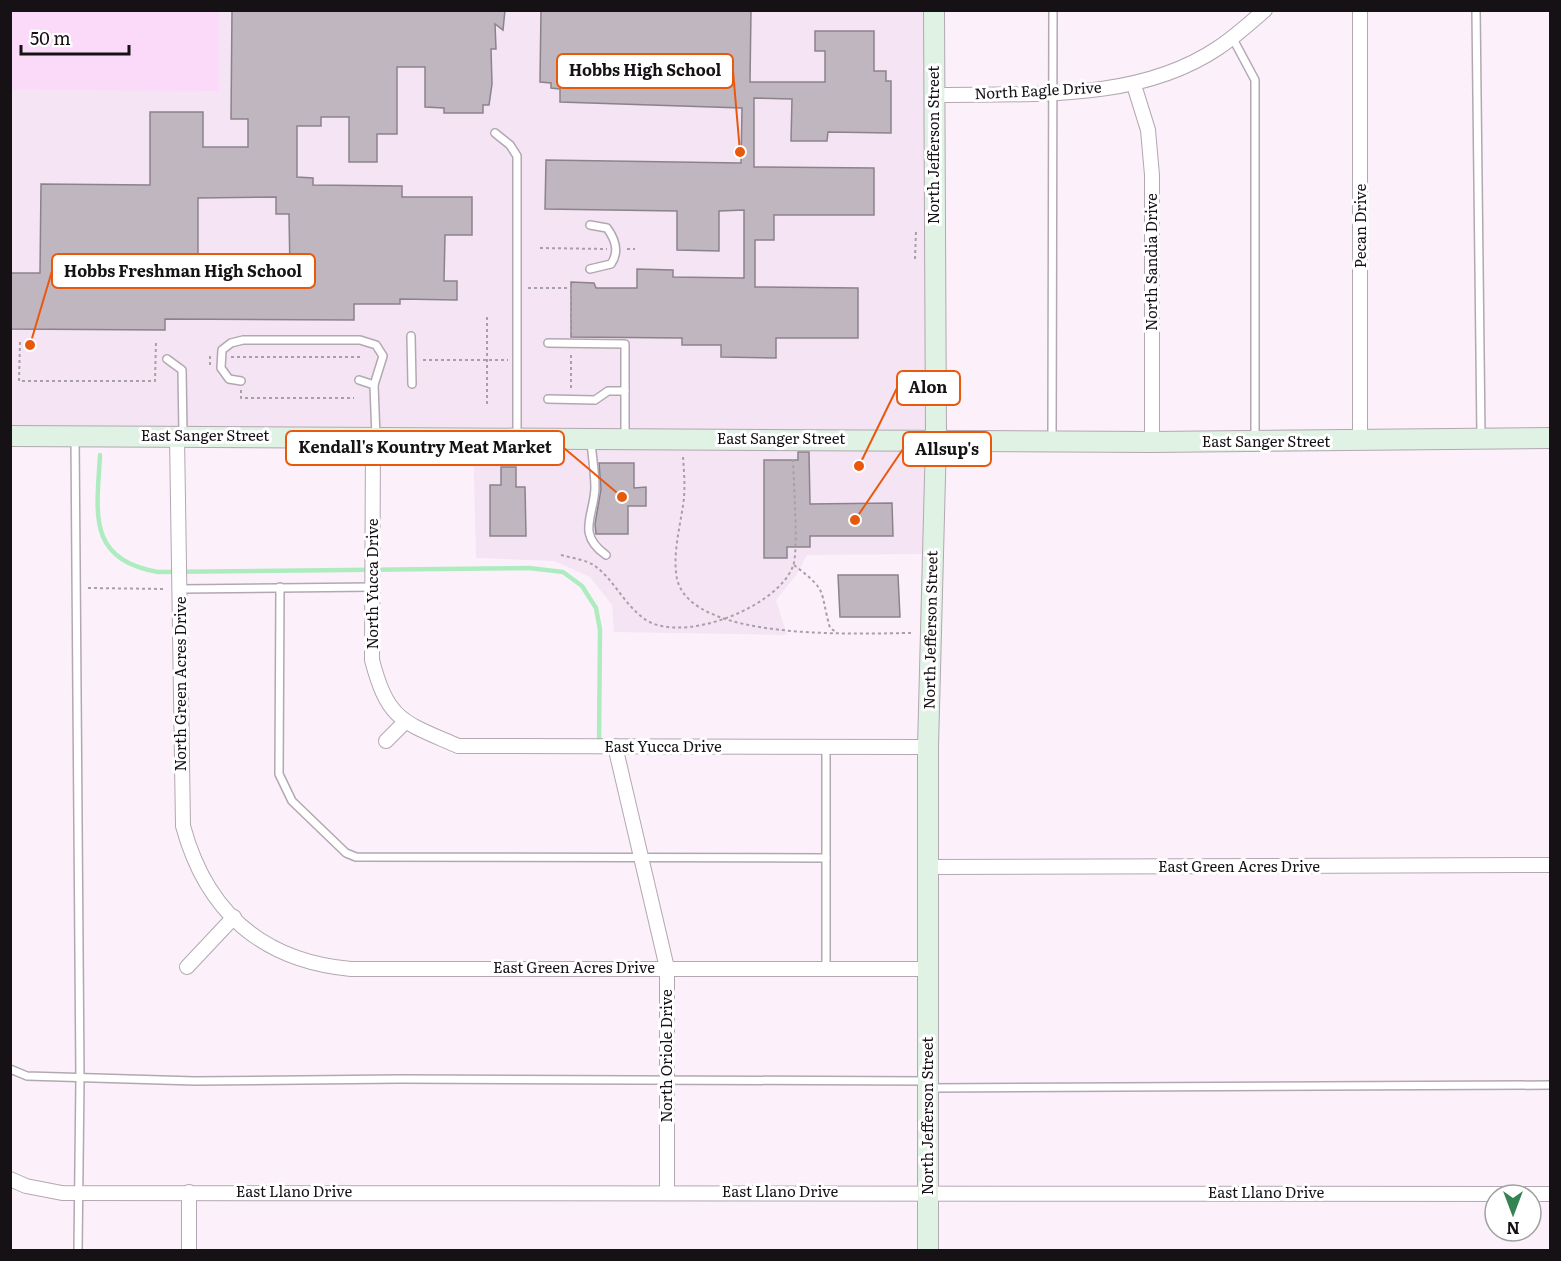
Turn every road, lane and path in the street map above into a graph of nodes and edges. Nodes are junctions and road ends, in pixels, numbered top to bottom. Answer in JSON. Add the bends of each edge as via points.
{"nodes":[{"id":1,"x":934,"y":10,"type":"edge"},
{"id":2,"x":1053,"y":10,"type":"edge"},
{"id":3,"x":1265,"y":10,"type":"edge"},
{"id":4,"x":1360,"y":10,"type":"edge"},
{"id":5,"x":1476,"y":10,"type":"edge"},
{"id":6,"x":1232,"y":37,"type":"junction"},
{"id":7,"x":1134,"y":85,"type":"junction"},
{"id":8,"x":1054,"y":93,"type":"junction"},
{"id":9,"x":933,"y":95,"type":"junction"},
{"id":10,"x":495,"y":133,"type":"dead end"},
{"id":11,"x":590,"y":225,"type":"dead end"},
{"id":12,"x":916,"y":231,"type":"dead end"},
{"id":13,"x":540,"y":248,"type":"dead end"},
{"id":14,"x":616,"y":249,"type":"junction"},
{"id":15,"x":635,"y":249,"type":"dead end"},
{"id":16,"x":915,"y":258,"type":"dead end"},
{"id":17,"x":590,"y":269,"type":"dead end"},
{"id":18,"x":523,"y":288,"type":"dead end"},
{"id":19,"x":487,"y":317,"type":"dead end"},
{"id":20,"x":411,"y":336,"type":"dead end"},
{"id":21,"x":156,"y":341,"type":"dead end"},
{"id":22,"x":20,"y":342,"type":"dead end"},
{"id":23,"x":548,"y":343,"type":"dead end"},
{"id":24,"x":571,"y":344,"type":"junction"},
{"id":25,"x":211,"y":351,"type":"dead end"},
{"id":26,"x":209,"y":357,"type":"junction"},
{"id":27,"x":219,"y":357,"type":"junction"},
{"id":28,"x":360,"y":357,"type":"dead end"},
{"id":29,"x":167,"y":359,"type":"dead end"},
{"id":30,"x":412,"y":360,"type":"junction"},
{"id":31,"x":487,"y":360,"type":"junction"},
{"id":32,"x":517,"y":360,"type":"junction"},
{"id":33,"x":211,"y":369,"type":"dead end"},
{"id":34,"x":359,"y":380,"type":"dead end"},
{"id":35,"x":241,"y":381,"type":"dead end"},
{"id":36,"x":412,"y":384,"type":"dead end"},
{"id":37,"x":375,"y":385,"type":"junction"},
{"id":38,"x":235,"y":387,"type":"dead end"},
{"id":39,"x":625,"y":391,"type":"junction"},
{"id":40,"x":570,"y":392,"type":"dead end"},
{"id":41,"x":354,"y":398,"type":"dead end"},
{"id":42,"x":548,"y":399,"type":"dead end"},
{"id":43,"x":487,"y":404,"type":"dead end"},
{"id":44,"x":10,"y":436,"type":"edge"},
{"id":45,"x":75,"y":436,"type":"junction"},
{"id":46,"x":180,"y":436,"type":"junction"},
{"id":47,"x":374,"y":437,"type":"junction"},
{"id":48,"x":517,"y":438,"type":"junction"},
{"id":49,"x":591,"y":438,"type":"junction"},
{"id":50,"x":625,"y":438,"type":"junction"},
{"id":51,"x":683,"y":438,"type":"junction"},
{"id":52,"x":1551,"y":438,"type":"edge"},
{"id":53,"x":793,"y":439,"type":"junction"},
{"id":54,"x":936,"y":439,"type":"junction"},
{"id":55,"x":1481,"y":439,"type":"junction"},
{"id":56,"x":1052,"y":441,"type":"junction"},
{"id":57,"x":1360,"y":441,"type":"junction"},
{"id":58,"x":1152,"y":442,"type":"junction"},
{"id":59,"x":1255,"y":442,"type":"junction"},
{"id":60,"x":561,"y":555,"type":"dead end"},
{"id":61,"x":606,"y":555,"type":"dead end"},
{"id":62,"x":794,"y":565,"type":"junction"},
{"id":63,"x":373,"y":574,"type":"junction"},
{"id":64,"x":280,"y":587,"type":"junction"},
{"id":65,"x":76,"y":588,"type":"junction"},
{"id":66,"x":181,"y":589,"type":"junction"},
{"id":67,"x":724,"y":617,"type":"junction"},
{"id":68,"x":837,"y":633,"type":"junction"},
{"id":69,"x":931,"y":633,"type":"junction"},
{"id":70,"x":404,"y":723,"type":"junction"},
{"id":71,"x":386,"y":741,"type":"dead end"},
{"id":72,"x":615,"y":747,"type":"junction"},
{"id":73,"x":826,"y":747,"type":"junction"},
{"id":74,"x":928,"y":747,"type":"junction"},
{"id":75,"x":639,"y":858,"type":"junction"},
{"id":76,"x":826,"y":858,"type":"junction"},
{"id":77,"x":1551,"y":865,"type":"edge"},
{"id":78,"x":928,"y":867,"type":"junction"},
{"id":79,"x":234,"y":917,"type":"junction"},
{"id":80,"x":187,"y":967,"type":"dead end"},
{"id":81,"x":667,"y":968,"type":"junction"},
{"id":82,"x":826,"y":969,"type":"junction"},
{"id":83,"x":928,"y":969,"type":"junction"},
{"id":84,"x":10,"y":1069,"type":"edge"},
{"id":85,"x":80,"y":1079,"type":"junction"},
{"id":86,"x":667,"y":1081,"type":"junction"},
{"id":87,"x":928,"y":1084,"type":"junction"},
{"id":88,"x":1551,"y":1085,"type":"edge"},
{"id":89,"x":10,"y":1179,"type":"edge"},
{"id":90,"x":189,"y":1192,"type":"junction"},
{"id":91,"x":667,"y":1192,"type":"junction"},
{"id":92,"x":928,"y":1192,"type":"junction"},
{"id":93,"x":79,"y":1193,"type":"junction"},
{"id":94,"x":1551,"y":1194,"type":"edge"},
{"id":95,"x":78,"y":1251,"type":"edge"},
{"id":96,"x":189,"y":1251,"type":"edge"},
{"id":97,"x":928,"y":1251,"type":"edge"}],
"edges":[{"from":1,"to":9,"type":"main road","name":"North Jefferson Street"},
{"from":2,"to":8,"type":"lane"},
{"from":3,"to":6,"type":"street","name":"North Eagle Drive"},
{"from":4,"to":57,"type":"street","name":"Pecan Drive"},
{"from":5,"to":55,"type":"lane"},
{"from":6,"to":7,"type":"street","name":"North Eagle Drive","via":[[1182,67]]},
{"from":6,"to":59,"type":"lane","via":[[1255,80]]},
{"from":7,"to":8,"type":"street","name":"North Eagle Drive"},
{"from":7,"to":58,"type":"street","name":"North Sandia Drive","via":[[1148,130],[1152,175]]},
{"from":8,"to":9,"type":"street","name":"North Eagle Drive"},
{"from":8,"to":56,"type":"lane"},
{"from":9,"to":54,"type":"main road","name":"North Jefferson Street"},
{"from":10,"to":32,"type":"lane","via":[[517,156]]},
{"from":11,"to":14,"type":"lane","via":[[607,228],[616,241]]},
{"from":12,"to":16,"type":"path"},
{"from":13,"to":14,"type":"path"},
{"from":14,"to":15,"type":"path"},
{"from":14,"to":17,"type":"lane","via":[[611,264]]},
{"from":18,"to":24,"type":"path","via":[[571,288]]},
{"from":19,"to":31,"type":"path"},
{"from":20,"to":30,"type":"lane"},
{"from":21,"to":22,"type":"path","via":[[155,381],[19,381]]},
{"from":23,"to":24,"type":"lane"},
{"from":24,"to":39,"type":"lane","via":[[625,344]]},
{"from":24,"to":40,"type":"path"},
{"from":25,"to":26,"type":"path"},
{"from":26,"to":27,"type":"path"},
{"from":26,"to":33,"type":"path"},
{"from":27,"to":28,"type":"path"},
{"from":27,"to":35,"type":"lane","via":[[229,379]]},
{"from":27,"to":37,"type":"lane","via":[[231,343],[243,340],[360,340],[381,350],[382,364]]},
{"from":29,"to":46,"type":"lane","via":[[182,370]]},
{"from":30,"to":31,"type":"path"},
{"from":30,"to":36,"type":"lane"},
{"from":31,"to":32,"type":"path"},
{"from":31,"to":43,"type":"path"},
{"from":32,"to":48,"type":"lane"},
{"from":34,"to":37,"type":"lane"},
{"from":37,"to":47,"type":"lane"},
{"from":38,"to":41,"type":"path","via":[[241,387],[241,398]]},
{"from":39,"to":42,"type":"lane","via":[[608,391],[595,400]]},
{"from":39,"to":50,"type":"lane"},
{"from":44,"to":45,"type":"main road","name":"East Sanger Street"},
{"from":45,"to":46,"type":"main road","name":"East Sanger Street"},
{"from":45,"to":65,"type":"lane"},
{"from":46,"to":47,"type":"main road","name":"East Sanger Street"},
{"from":46,"to":66,"type":"street","name":"North Green Acres Drive"},
{"from":47,"to":48,"type":"main road","name":"East Sanger Street"},
{"from":47,"to":63,"type":"street","name":"North Yucca Drive"},
{"from":48,"to":49,"type":"main road","name":"East Sanger Street"},
{"from":49,"to":50,"type":"main road","name":"East Sanger Street"},
{"from":49,"to":61,"type":"lane","via":[[595,489],[588,518],[590,539]]},
{"from":50,"to":51,"type":"main road","name":"East Sanger Street"},
{"from":51,"to":53,"type":"main road","name":"East Sanger Street"},
{"from":51,"to":67,"type":"path","via":[[684,495],[676,553],[677,579],[684,596],[695,606]]},
{"from":52,"to":55,"type":"main road","name":"East Sanger Street"},
{"from":53,"to":54,"type":"main road","name":"East Sanger Street"},
{"from":53,"to":62,"type":"path"},
{"from":54,"to":56,"type":"main road","name":"East Sanger Street"},
{"from":54,"to":69,"type":"main road","name":"North Jefferson Street"},
{"from":55,"to":57,"type":"main road","name":"East Sanger Street"},
{"from":56,"to":58,"type":"main road","name":"East Sanger Street"},
{"from":57,"to":59,"type":"main road","name":"East Sanger Street"},
{"from":58,"to":59,"type":"main road","name":"East Sanger Street"},
{"from":60,"to":67,"type":"path","via":[[594,565],[647,620],[671,626],[698,626]]},
{"from":62,"to":67,"type":"path","via":[[783,585],[758,605]]},
{"from":62,"to":68,"type":"path","via":[[816,581],[826,597],[830,628]]},
{"from":63,"to":64,"type":"lane"},
{"from":63,"to":70,"type":"street","name":"North Yucca Drive","via":[[372,660],[387,705]]},
{"from":64,"to":66,"type":"lane"},
{"from":64,"to":75,"type":"lane","via":[[279,774],[292,801],[346,853],[356,857]]},
{"from":65,"to":66,"type":"path"},
{"from":65,"to":85,"type":"lane"},
{"from":66,"to":79,"type":"street","name":"North Green Acres Drive","via":[[183,826],[204,882]]},
{"from":67,"to":68,"type":"path","via":[[796,633]]},
{"from":68,"to":69,"type":"path"},
{"from":69,"to":74,"type":"main road","name":"North Jefferson Street"},
{"from":70,"to":71,"type":"street"},
{"from":70,"to":72,"type":"street","name":"East Yucca Drive","via":[[458,747]]},
{"from":72,"to":73,"type":"street","name":"East Yucca Drive"},
{"from":72,"to":75,"type":"street","name":"North Oriole Drive"},
{"from":73,"to":74,"type":"street","name":"East Yucca Drive"},
{"from":73,"to":76,"type":"lane"},
{"from":74,"to":78,"type":"main road","name":"North Jefferson Street"},
{"from":75,"to":76,"type":"lane"},
{"from":75,"to":81,"type":"street","name":"North Oriole Drive"},
{"from":76,"to":82,"type":"lane"},
{"from":77,"to":78,"type":"street","name":"East Green Acres Drive"},
{"from":78,"to":83,"type":"main road","name":"North Jefferson Street"},
{"from":79,"to":80,"type":"street"},
{"from":79,"to":81,"type":"street","name":"East Green Acres Drive","via":[[282,952],[333,968]]},
{"from":81,"to":82,"type":"street","name":"East Green Acres Drive"},
{"from":81,"to":86,"type":"street","name":"North Oriole Drive"},
{"from":82,"to":83,"type":"street","name":"East Green Acres Drive"},
{"from":83,"to":87,"type":"main road","name":"North Jefferson Street"},
{"from":84,"to":85,"type":"lane","via":[[27,1076]]},
{"from":85,"to":86,"type":"lane"},
{"from":85,"to":93,"type":"lane"},
{"from":86,"to":87,"type":"lane"},
{"from":86,"to":91,"type":"street","name":"North Oriole Drive"},
{"from":87,"to":88,"type":"lane"},
{"from":87,"to":92,"type":"main road","name":"North Jefferson Street"},
{"from":89,"to":93,"type":"street","name":"East Llano Drive","via":[[42,1190]]},
{"from":90,"to":91,"type":"street","name":"East Llano Drive"},
{"from":90,"to":93,"type":"street","name":"East Llano Drive"},
{"from":90,"to":96,"type":"street"},
{"from":91,"to":92,"type":"street","name":"East Llano Drive"},
{"from":92,"to":94,"type":"street","name":"East Llano Drive"},
{"from":92,"to":97,"type":"main road","name":"North Jefferson Street"},
{"from":93,"to":95,"type":"lane"}]}
